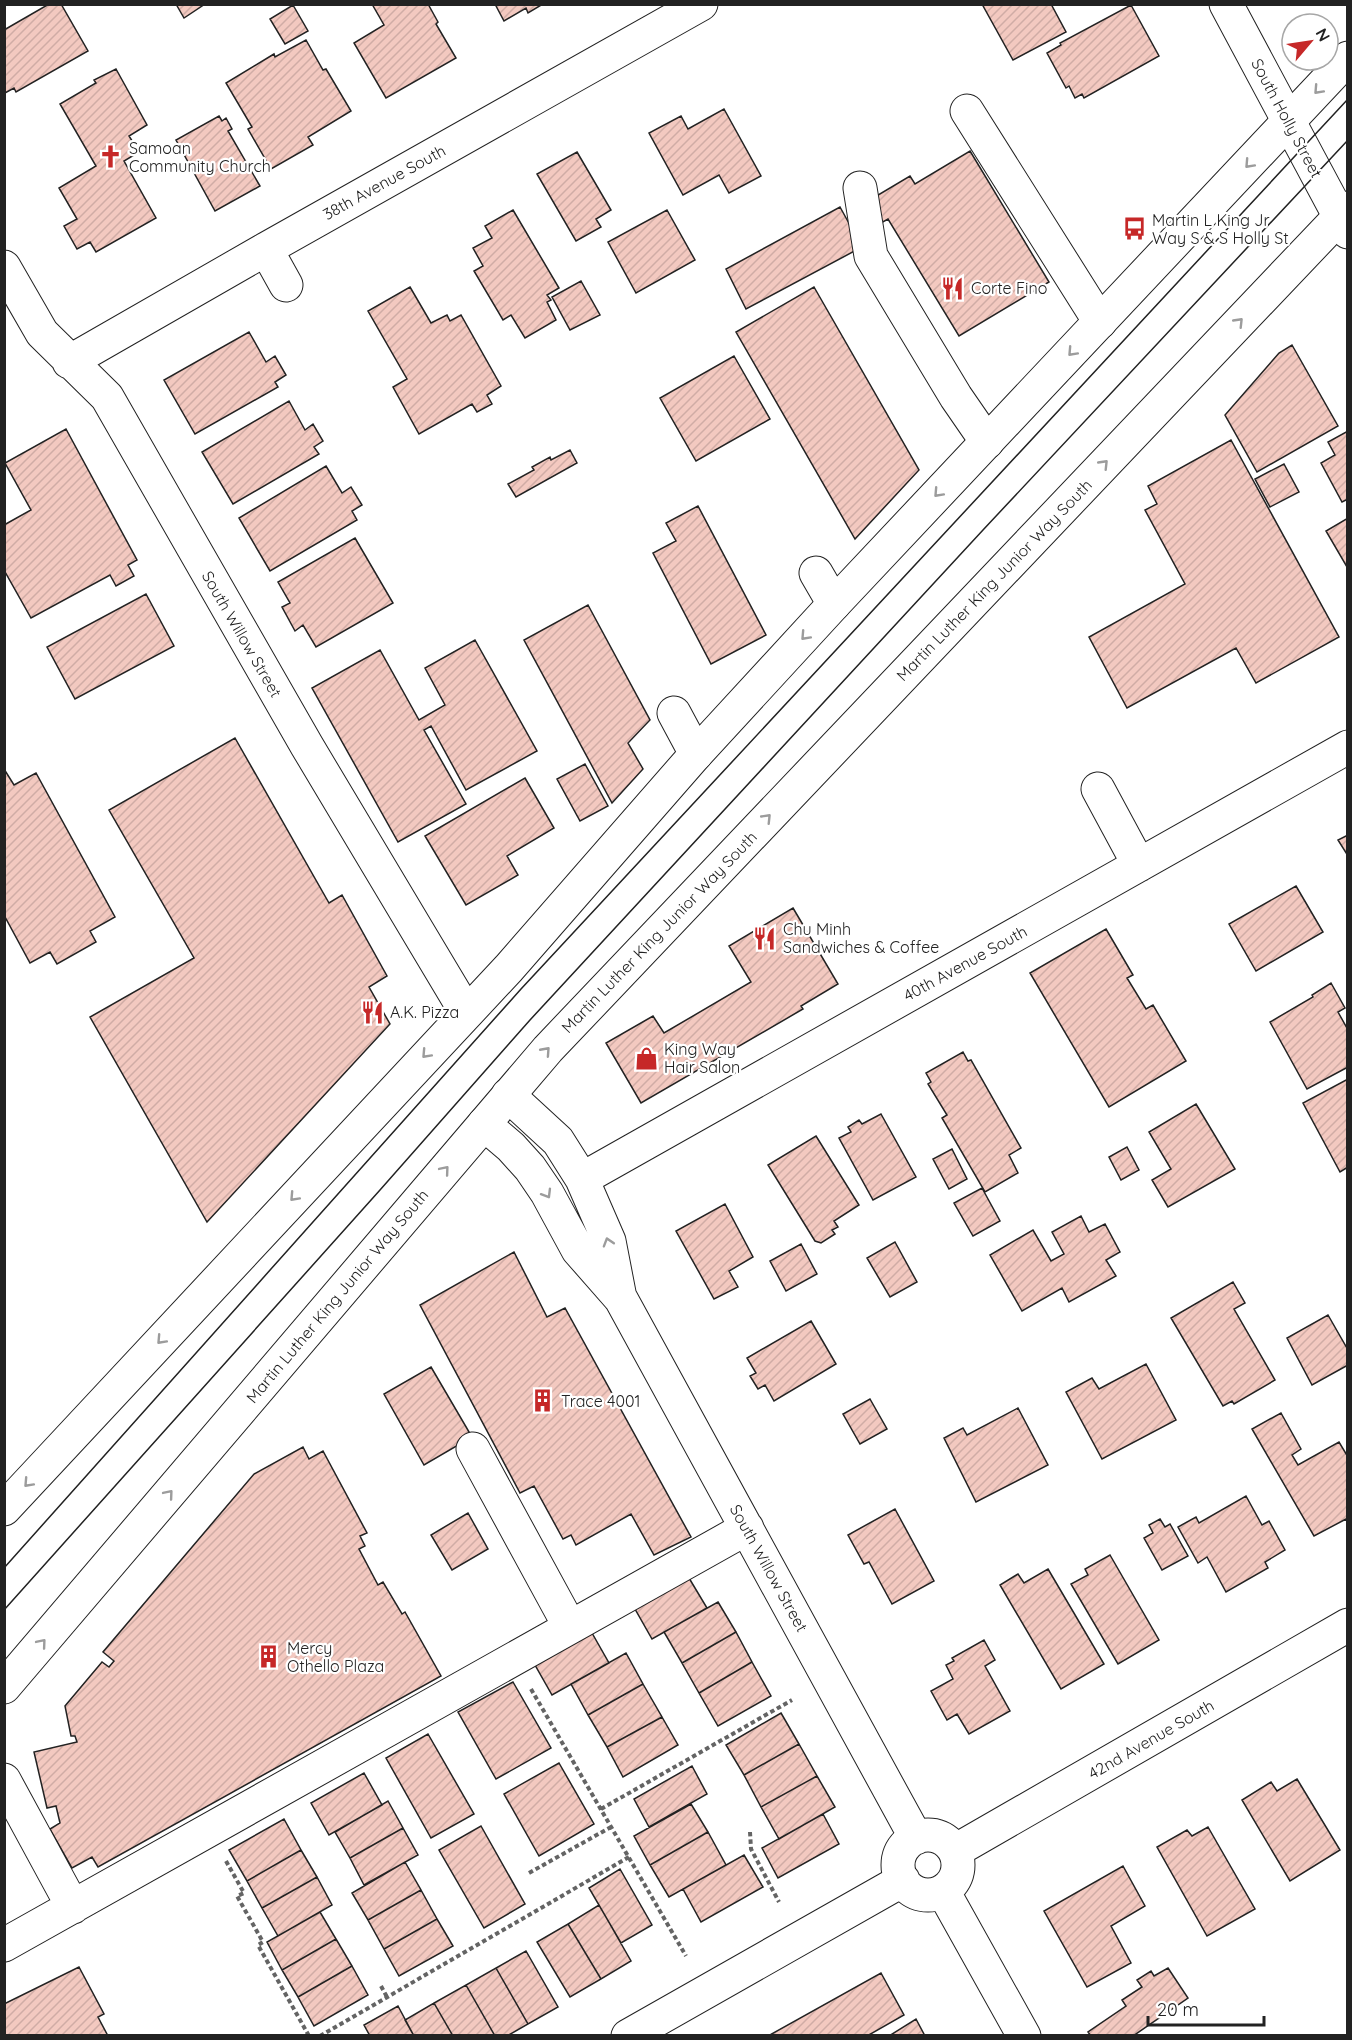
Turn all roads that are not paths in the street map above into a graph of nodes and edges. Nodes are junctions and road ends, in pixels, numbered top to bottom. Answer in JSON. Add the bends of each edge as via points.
{"nodes":[{"id":1,"x":701,"y":4,"type":"edge"},
{"id":2,"x":1226,"y":4,"type":"edge"},
{"id":3,"x":1347,"y":58,"type":"edge"},
{"id":4,"x":967,"y":111,"type":"dead end"},
{"id":5,"x":1289,"y":121,"type":"junction"},
{"id":6,"x":860,"y":188,"type":"dead end"},
{"id":7,"x":1345,"y":219,"type":"edge"},
{"id":8,"x":266,"y":249,"type":"junction"},
{"id":9,"x":4,"y":267,"type":"edge"},
{"id":10,"x":285,"y":285,"type":"dead end"},
{"id":11,"x":1100,"y":322,"type":"junction"},
{"id":12,"x":69,"y":362,"type":"junction"},
{"id":13,"x":987,"y":442,"type":"junction"},
{"id":14,"x":816,"y":573,"type":"dead end"},
{"id":15,"x":834,"y":604,"type":"junction"},
{"id":16,"x":674,"y":713,"type":"dead end"},
{"id":17,"x":1347,"y":747,"type":"edge"},
{"id":18,"x":696,"y":754,"type":"junction"},
{"id":19,"x":1098,"y":789,"type":"dead end"},
{"id":20,"x":1139,"y":865,"type":"junction"},
{"id":21,"x":466,"y":1012,"type":"junction"},
{"id":22,"x":508,"y":1095,"type":"junction"},
{"id":23,"x":484,"y":1124,"type":"junction"},
{"id":24,"x":582,"y":1179,"type":"junction"},
{"id":25,"x":621,"y":1299,"type":"junction"},
{"id":26,"x":473,"y":1449,"type":"dead end"},
{"id":27,"x":4,"y":1509,"type":"edge"},
{"id":28,"x":747,"y":1528,"type":"junction"},
{"id":29,"x":1347,"y":1625,"type":"edge"},
{"id":30,"x":570,"y":1627,"type":"junction"},
{"id":31,"x":4,"y":1687,"type":"edge"},
{"id":32,"x":4,"y":1780,"type":"edge"},
{"id":33,"x":915,"y":1838,"type":"junction"},
{"id":34,"x":955,"y":1851,"type":"junction"},
{"id":35,"x":903,"y":1880,"type":"junction"},
{"id":36,"x":943,"y":1891,"type":"junction"},
{"id":37,"x":73,"y":1907,"type":"junction"},
{"id":38,"x":4,"y":1945,"type":"edge"},
{"id":39,"x":628,"y":2036,"type":"edge"},
{"id":40,"x":1024,"y":2036,"type":"edge"}],
"edges":[{"from":1,"to":8,"type":"street","name":"38th Avenue South"},
{"from":2,"to":5,"type":"street","name":"South Holly Street"},
{"from":3,"to":5,"type":"street","one_way":true},
{"from":4,"to":11,"type":"street"},
{"from":5,"to":7,"type":"street","name":"South Holly Street"},
{"from":5,"to":11,"type":"street","one_way":true},
{"from":6,"to":13,"type":"street","via":[[871,256]]},
{"from":22,"to":7,"type":"street","name":"Martin Luther King Junior Way South","one_way":true},
{"from":8,"to":10,"type":"street"},
{"from":8,"to":12,"type":"street","name":"38th Avenue South"},
{"from":9,"to":12,"type":"street","name":"South Willow Street","via":[[42,333]]},
{"from":11,"to":13,"type":"street","one_way":true},
{"from":12,"to":21,"type":"street","name":"South Willow Street","via":[[107,397],[307,746]]},
{"from":13,"to":15,"type":"street","one_way":true},
{"from":14,"to":15,"type":"street"},
{"from":15,"to":18,"type":"street","one_way":true},
{"from":16,"to":18,"type":"street"},
{"from":17,"to":20,"type":"street","name":"40th Avenue South"},
{"from":18,"to":21,"type":"street"},
{"from":19,"to":20,"type":"street"},
{"from":20,"to":24,"type":"street","name":"40th Avenue South"},
{"from":21,"to":27,"type":"street","one_way":true},
{"from":22,"to":23,"type":"street","name":"Martin Luther King Junior Way South"},
{"from":22,"to":24,"type":"street","name":"South Willow Street","via":[[558,1141]]},
{"from":23,"to":25,"type":"street","name":"South Willow Street","one_way":true,"via":[[530,1168],[578,1250]]},
{"from":31,"to":23,"type":"street","name":"Martin Luther King Junior Way South","one_way":true},
{"from":25,"to":24,"type":"street","name":"South Willow Street","one_way":true,"via":[[609,1241]]},
{"from":25,"to":28,"type":"street","name":"South Willow Street"},
{"from":26,"to":30,"type":"street"},
{"from":28,"to":30,"type":"street"},
{"from":28,"to":33,"type":"street","name":"South Willow Street"},
{"from":29,"to":34,"type":"street","name":"42nd Avenue South"},
{"from":30,"to":37,"type":"street"},
{"from":32,"to":37,"type":"street"},
{"from":33,"to":34,"type":"street","via":[[941,1838]]},
{"from":33,"to":35,"type":"street","via":[[900,1854],[899,1874]]},
{"from":34,"to":36,"type":"street","via":[[958,1871]]},
{"from":35,"to":36,"type":"street","via":[[920,1894]]},
{"from":35,"to":39,"type":"street"},
{"from":36,"to":40,"type":"street"},
{"from":37,"to":38,"type":"street"}]}
